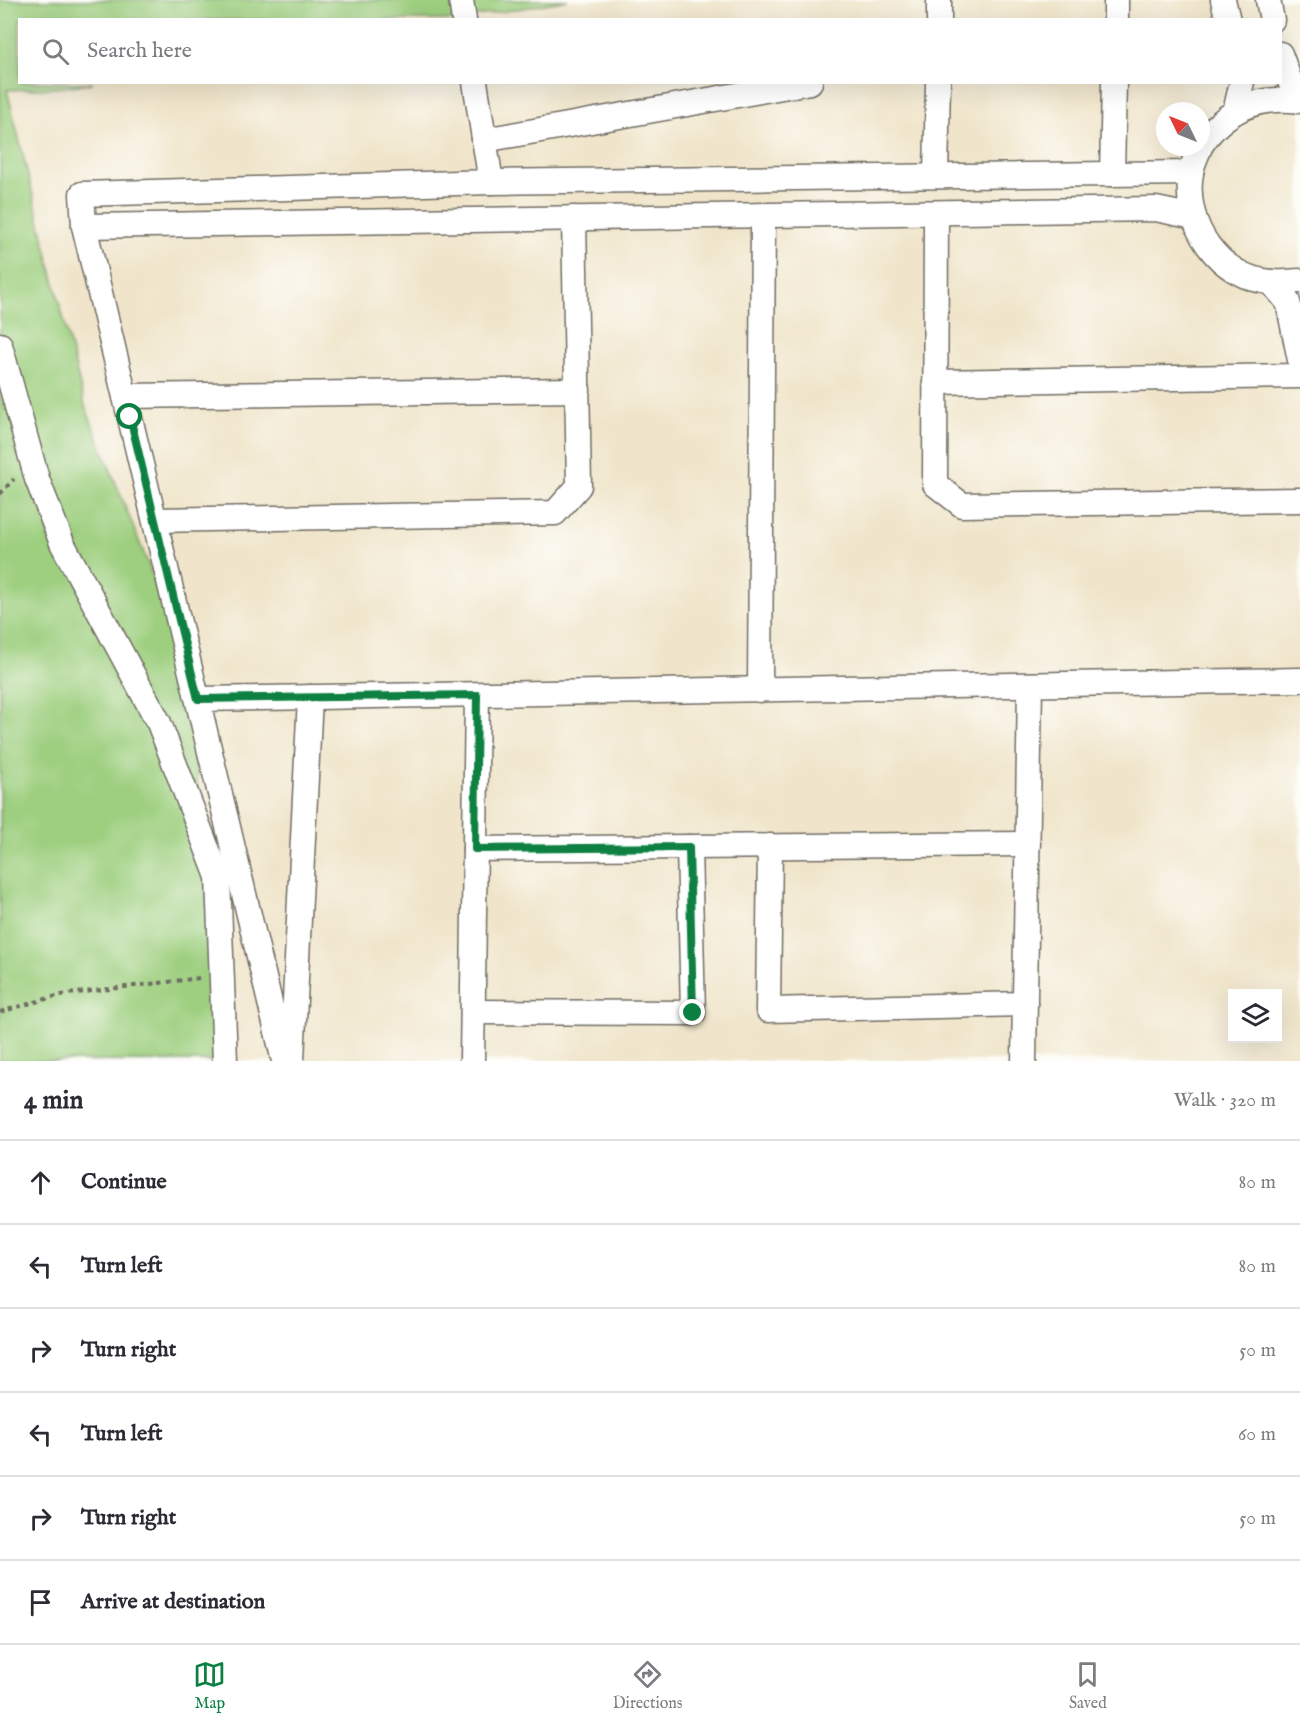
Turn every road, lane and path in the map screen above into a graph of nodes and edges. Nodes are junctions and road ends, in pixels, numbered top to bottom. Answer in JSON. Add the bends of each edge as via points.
{"nodes":[{"id":1,"x":461,"y":0,"type":"edge"},
{"id":2,"x":939,"y":0,"type":"edge"},
{"id":3,"x":1116,"y":0,"type":"edge"},
{"id":4,"x":1223,"y":0,"type":"edge"},
{"id":5,"x":1268,"y":0,"type":"edge"},
{"id":6,"x":464,"y":18,"type":"edge"},
{"id":7,"x":939,"y":18,"type":"edge"},
{"id":8,"x":1116,"y":18,"type":"edge"},
{"id":9,"x":1228,"y":18,"type":"edge"},
{"id":10,"x":1272,"y":18,"type":"edge"},
{"id":11,"x":1282,"y":57,"type":"edge"},
{"id":12,"x":475,"y":84,"type":"edge"},
{"id":13,"x":799,"y":84,"type":"edge"},
{"id":14,"x":938,"y":84,"type":"edge"},
{"id":15,"x":1114,"y":84,"type":"edge"},
{"id":16,"x":1242,"y":84,"type":"edge"},
{"id":17,"x":1298,"y":100,"type":"edge"},
{"id":18,"x":1235,"y":112,"type":"junction"},
{"id":19,"x":1210,"y":134,"type":"edge"},
{"id":20,"x":484,"y":141,"type":"junction"},
{"id":21,"x":1197,"y":156,"type":"edge"},
{"id":22,"x":1191,"y":172,"type":"junction"},
{"id":23,"x":1112,"y":174,"type":"junction"},
{"id":24,"x":936,"y":176,"type":"junction"},
{"id":25,"x":491,"y":182,"type":"junction"},
{"id":26,"x":936,"y":213,"type":"junction"},
{"id":27,"x":763,"y":215,"type":"junction"},
{"id":28,"x":1194,"y":217,"type":"junction"},
{"id":29,"x":574,"y":218,"type":"junction"},
{"id":30,"x":84,"y":225,"type":"junction"},
{"id":31,"x":1300,"y":281,"type":"edge"},
{"id":32,"x":1271,"y":282,"type":"junction"},
{"id":33,"x":0,"y":345,"type":"edge"},
{"id":34,"x":1300,"y":360,"type":"edge"},
{"id":35,"x":1300,"y":376,"type":"edge"},
{"id":36,"x":936,"y":382,"type":"junction"},
{"id":37,"x":578,"y":390,"type":"junction"},
{"id":38,"x":125,"y":396,"type":"junction"},
{"id":39,"x":1300,"y":500,"type":"edge"},
{"id":40,"x":154,"y":520,"type":"junction"},
{"id":41,"x":1300,"y":680,"type":"edge"},
{"id":42,"x":1030,"y":685,"type":"junction"},
{"id":43,"x":760,"y":690,"type":"junction"},
{"id":44,"x":477,"y":695,"type":"junction"},
{"id":45,"x":310,"y":697,"type":"junction"},
{"id":46,"x":198,"y":699,"type":"junction"},
{"id":47,"x":1028,"y":844,"type":"junction"},
{"id":48,"x":770,"y":846,"type":"junction"},
{"id":49,"x":689,"y":847,"type":"junction"},
{"id":50,"x":475,"y":849,"type":"junction"},
{"id":51,"x":222,"y":978,"type":"junction"},
{"id":52,"x":1025,"y":1004,"type":"junction"},
{"id":53,"x":0,"y":1012,"type":"edge"},
{"id":54,"x":473,"y":1012,"type":"junction"},
{"id":55,"x":225,"y":1061,"type":"edge"},
{"id":56,"x":284,"y":1061,"type":"edge"},
{"id":57,"x":292,"y":1061,"type":"edge"},
{"id":58,"x":472,"y":1061,"type":"edge"},
{"id":59,"x":1024,"y":1061,"type":"edge"}],
"edges":[{"from":1,"to":6,"type":"street"},
{"from":2,"to":7,"type":"street"},
{"from":3,"to":8,"type":"street"},
{"from":4,"to":9,"type":"street"},
{"from":5,"to":10,"type":"street"},
{"from":11,"to":17,"type":"street"},
{"from":12,"to":20,"type":"street"},
{"from":13,"to":20,"type":"street"},
{"from":14,"to":24,"type":"street"},
{"from":15,"to":23,"type":"street"},
{"from":16,"to":18,"type":"street"},
{"from":17,"to":18,"type":"street","via":[[1278,98],[1248,104]]},
{"from":18,"to":19,"type":"street","via":[[1221,120]]},
{"from":20,"to":25,"type":"street"},
{"from":21,"to":22,"type":"street"},
{"from":22,"to":23,"type":"street"},
{"from":22,"to":28,"type":"street","via":[[1190,203]]},
{"from":23,"to":24,"type":"street"},
{"from":24,"to":25,"type":"street"},
{"from":25,"to":30,"type":"street","via":[[82,194]]},
{"from":26,"to":27,"type":"street"},
{"from":26,"to":28,"type":"street","via":[[1156,209]]},
{"from":26,"to":36,"type":"street"},
{"from":27,"to":29,"type":"street"},
{"from":27,"to":43,"type":"street"},
{"from":28,"to":32,"type":"street","via":[[1199,232],[1216,256],[1241,274]]},
{"from":29,"to":30,"type":"street"},
{"from":29,"to":37,"type":"street"},
{"from":30,"to":38,"type":"street"},
{"from":31,"to":32,"type":"street"},
{"from":32,"to":34,"type":"street","via":[[1288,302]]},
{"from":33,"to":51,"type":"street","via":[[37,479],[62,543],[159,723],[218,877]]},
{"from":35,"to":36,"type":"street"},
{"from":36,"to":39,"type":"street","via":[[935,484],[962,505]]},
{"from":37,"to":38,"type":"street"},
{"from":37,"to":40,"type":"street","via":[[579,486],[555,513]]},
{"from":38,"to":40,"type":"street"},
{"from":40,"to":46,"type":"street"},
{"from":41,"to":42,"type":"street"},
{"from":42,"to":43,"type":"street"},
{"from":42,"to":47,"type":"street"},
{"from":43,"to":44,"type":"street"},
{"from":44,"to":45,"type":"street"},
{"from":44,"to":50,"type":"street"},
{"from":45,"to":46,"type":"street"},
{"from":45,"to":57,"type":"street"},
{"from":46,"to":56,"type":"street"},
{"from":47,"to":48,"type":"street"},
{"from":47,"to":52,"type":"street"},
{"from":48,"to":49,"type":"street"},
{"from":48,"to":52,"type":"street","via":[[768,1010]]},
{"from":49,"to":50,"type":"street"},
{"from":49,"to":54,"type":"street","via":[[693,1013]]},
{"from":50,"to":54,"type":"street"},
{"from":51,"to":53,"type":"path","via":[[188,978],[60,995]]},
{"from":51,"to":55,"type":"street"},
{"from":52,"to":59,"type":"street"},
{"from":54,"to":58,"type":"street"}]}
